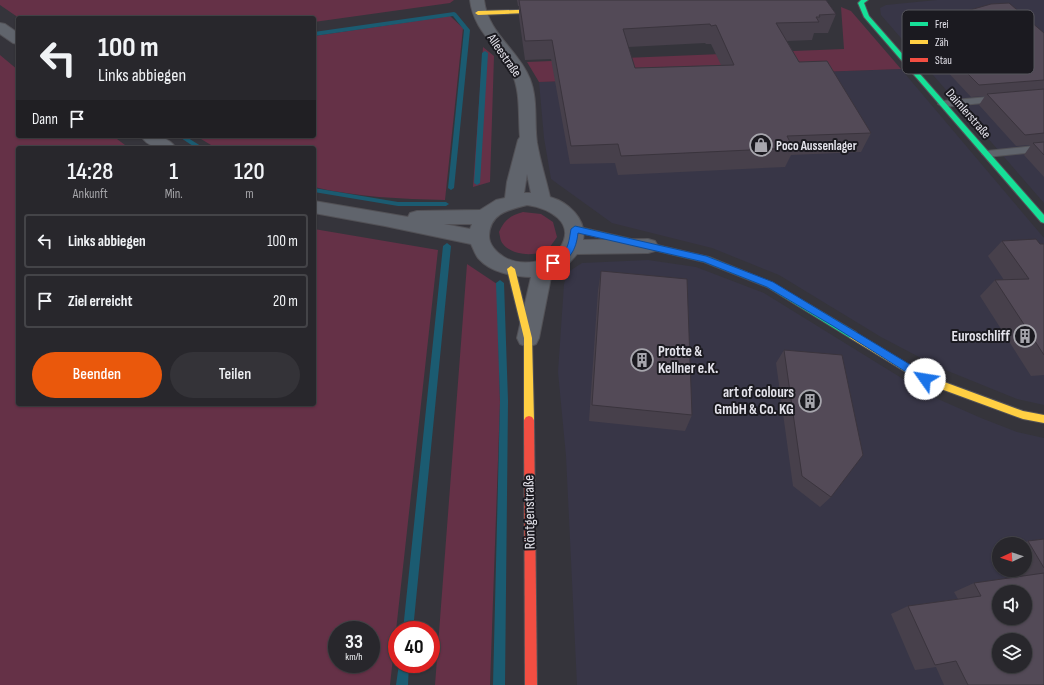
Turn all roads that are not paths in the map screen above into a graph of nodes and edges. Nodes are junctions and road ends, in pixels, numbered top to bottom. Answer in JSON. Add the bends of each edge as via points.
{"nodes":[{"id":1,"x":863,"y":2,"type":"edge"},
{"id":2,"x":477,"y":7,"type":"edge"},
{"id":3,"x":558,"y":11,"type":"edge"},
{"id":4,"x":0,"y":27,"type":"edge"},
{"id":5,"x":16,"y":39,"type":"edge"},
{"id":6,"x":902,"y":57,"type":"edge"},
{"id":7,"x":917,"y":74,"type":"edge"},
{"id":8,"x":1005,"y":98,"type":"edge"},
{"id":9,"x":943,"y":104,"type":"junction"},
{"id":10,"x":528,"y":135,"type":"junction"},
{"id":11,"x":152,"y":138,"type":"edge"},
{"id":12,"x":164,"y":146,"type":"edge"},
{"id":13,"x":1044,"y":148,"type":"edge"},
{"id":14,"x":987,"y":154,"type":"junction"},
{"id":15,"x":514,"y":201,"type":"junction"},
{"id":16,"x":541,"y":201,"type":"junction"},
{"id":17,"x":316,"y":207,"type":"edge"},
{"id":18,"x":484,"y":217,"type":"junction"},
{"id":19,"x":385,"y":219,"type":"junction"},
{"id":20,"x":1044,"y":220,"type":"edge"},
{"id":21,"x":478,"y":238,"type":"junction"},
{"id":22,"x":574,"y":238,"type":"junction"},
{"id":23,"x":648,"y":246,"type":"joint"},
{"id":24,"x":511,"y":268,"type":"junction"},
{"id":25,"x":543,"y":268,"type":"junction"},
{"id":26,"x":528,"y":338,"type":"junction"},
{"id":27,"x":1044,"y":419,"type":"edge"},
{"id":28,"x":531,"y":685,"type":"edge"}],
"edges":[{"from":1,"to":6,"type":"street","name":"Daimlerstraße","via":[[866,16]]},
{"from":2,"to":3,"type":"street"},
{"from":2,"to":10,"type":"street","name":"Alleestraße","via":[[485,26],[517,68],[525,85]]},
{"from":4,"to":5,"type":"street"},
{"from":7,"to":9,"type":"street","name":"Daimlerstraße"},
{"from":8,"to":9,"type":"lane"},
{"from":9,"to":14,"type":"street","name":"Daimlerstraße"},
{"from":10,"to":15,"type":"street","name":"Alleestraße"},
{"from":10,"to":16,"type":"street","name":"Alleestraße"},
{"from":11,"to":12,"type":"street"},
{"from":13,"to":14,"type":"lane"},
{"from":14,"to":20,"type":"street","name":"Daimlerstraße"},
{"from":15,"to":16,"type":"street"},
{"from":15,"to":18,"type":"street","via":[[495,208]]},
{"from":16,"to":22,"type":"street","via":[[566,214]]},
{"from":17,"to":19,"type":"street"},
{"from":18,"to":19,"type":"street"},
{"from":18,"to":21,"type":"street","via":[[479,227]]},
{"from":19,"to":21,"type":"street"},
{"from":21,"to":24,"type":"street","via":[[482,249],[493,260]]},
{"from":22,"to":23,"type":"street"},
{"from":22,"to":25,"type":"street","via":[[562,259]]},
{"from":23,"to":27,"type":"street","via":[[706,259],[770,285],[925,379],[1023,415]]},
{"from":24,"to":25,"type":"street"},
{"from":24,"to":26,"type":"street","name":"Röntgenstraße"},
{"from":25,"to":26,"type":"street","name":"Röntgenstraße"},
{"from":26,"to":28,"type":"street","name":"Röntgenstraße"}]}
